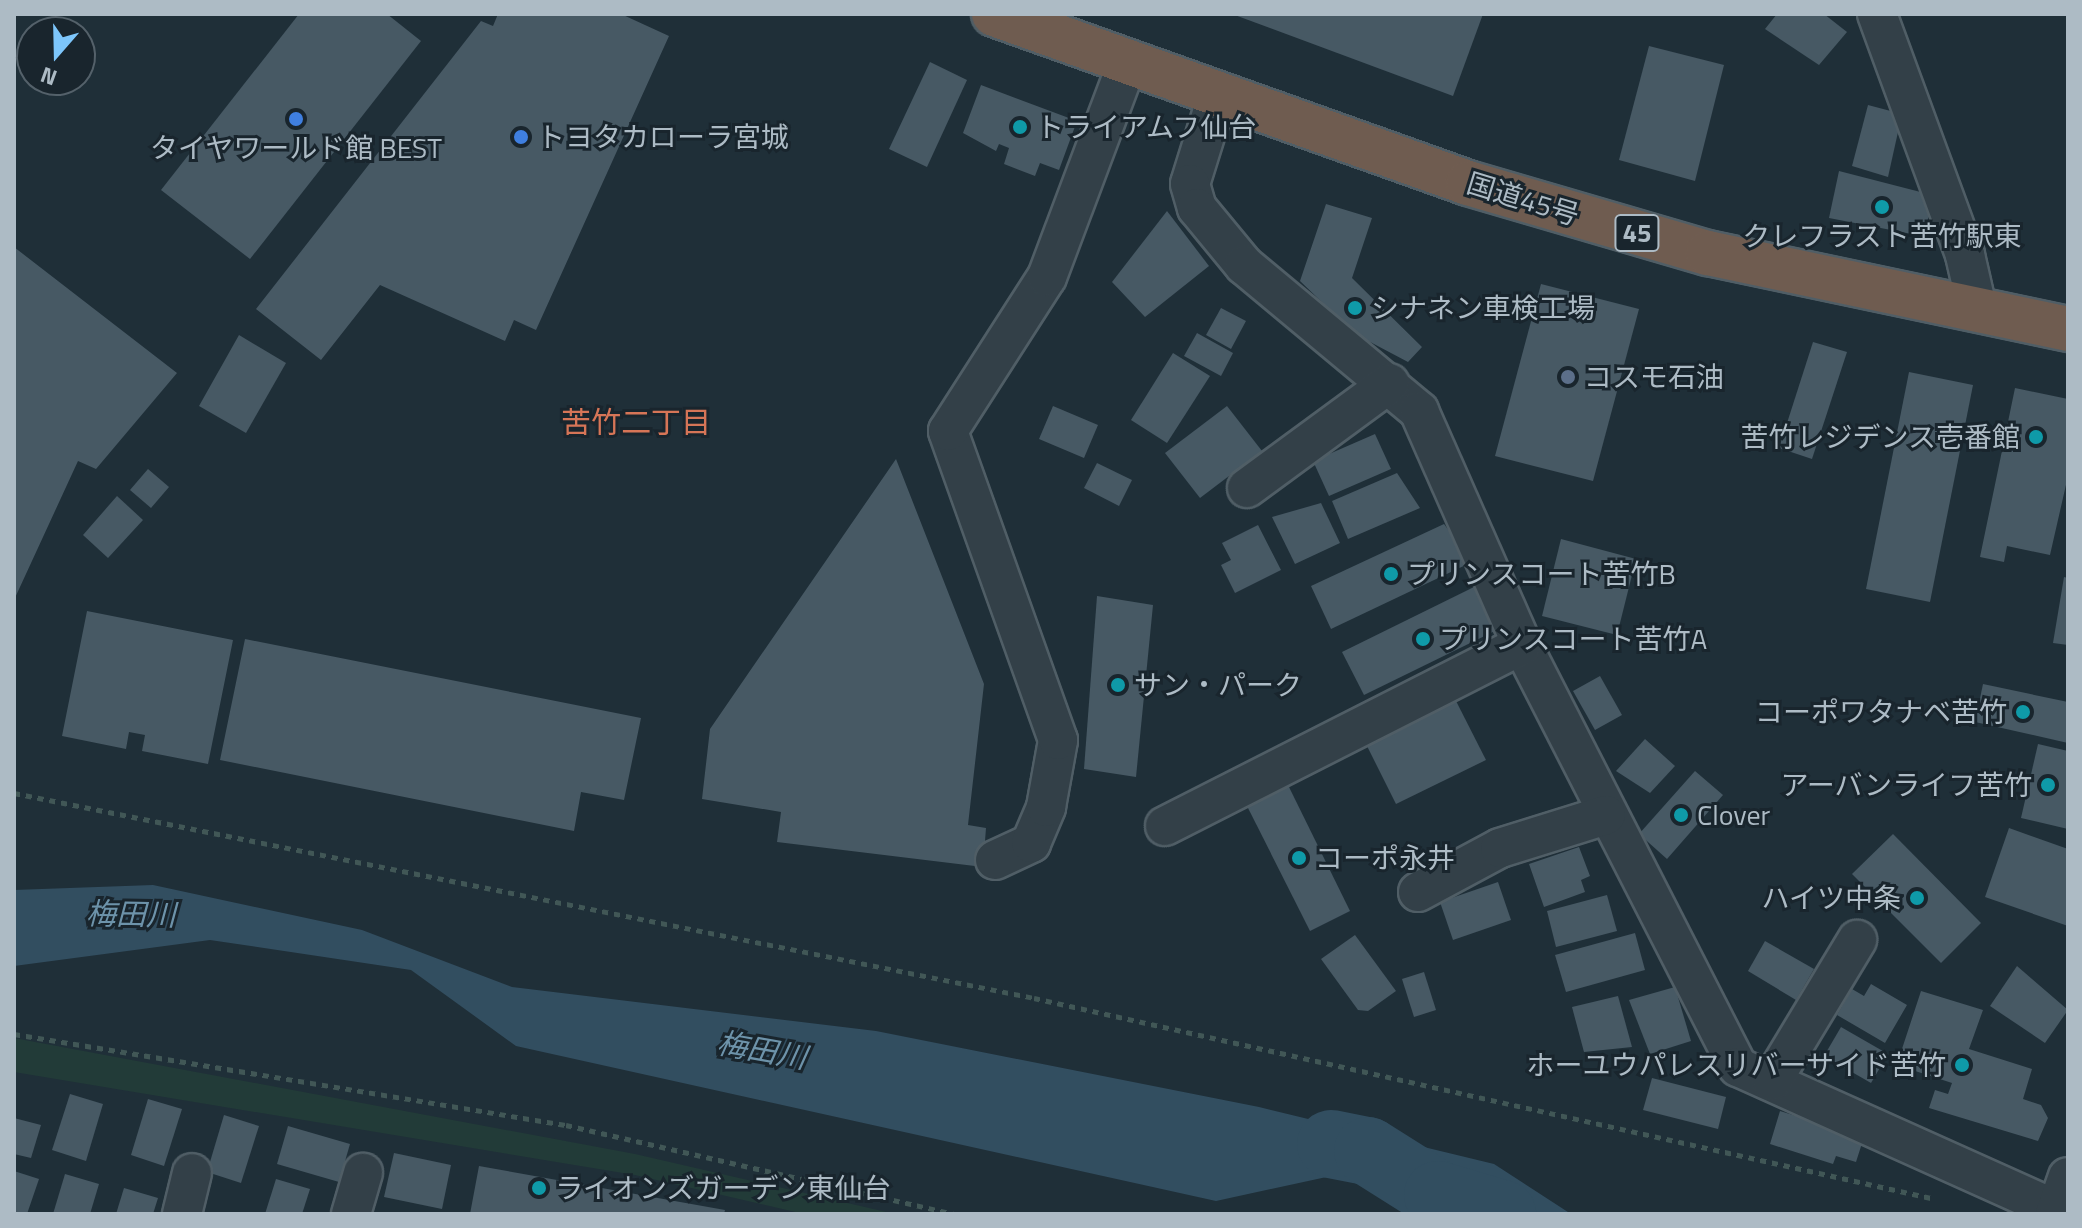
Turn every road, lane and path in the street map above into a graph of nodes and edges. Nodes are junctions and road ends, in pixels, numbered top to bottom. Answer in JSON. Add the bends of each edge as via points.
{"nodes":[{"id":1,"x":994,"y":14,"type":"edge"},
{"id":2,"x":1877,"y":14,"type":"edge"},
{"id":3,"x":1128,"y":62,"type":"junction"},
{"id":4,"x":1218,"y":94,"type":"junction"},
{"id":5,"x":1978,"y":312,"type":"junction"},
{"id":6,"x":2068,"y":329,"type":"edge"},
{"id":7,"x":1390,"y":383,"type":"junction"},
{"id":8,"x":1247,"y":488,"type":"dead end"},
{"id":9,"x":1522,"y":645,"type":"junction"},
{"id":10,"x":14,"y":793,"type":"edge"},
{"id":11,"x":1606,"y":815,"type":"junction"},
{"id":12,"x":1165,"y":826,"type":"dead end"},
{"id":13,"x":995,"y":860,"type":"dead end"},
{"id":14,"x":1418,"y":892,"type":"dead end"},
{"id":15,"x":1857,"y":940,"type":"dead end"},
{"id":16,"x":14,"y":1034,"type":"edge"},
{"id":17,"x":1772,"y":1081,"type":"junction"},
{"id":18,"x":192,"y":1173,"type":"dead end"},
{"id":19,"x":363,"y":1173,"type":"dead end"},
{"id":20,"x":1945,"y":1201,"type":"dead end"},
{"id":21,"x":2061,"y":1204,"type":"edge"},
{"id":22,"x":182,"y":1214,"type":"edge"},
{"id":23,"x":351,"y":1214,"type":"edge"},
{"id":24,"x":955,"y":1214,"type":"edge"}],
"edges":[{"from":1,"to":3,"type":"highway","name":"国道45号","number":"45"},
{"from":2,"to":5,"type":"street","via":[[1965,255]]},
{"from":3,"to":4,"type":"highway","name":"国道45号","number":"45"},
{"from":3,"to":13,"type":"street","via":[[1047,277],[948,431],[1058,740],[1046,807],[1031,843]]},
{"from":4,"to":5,"type":"highway","name":"国道45号","number":"45","via":[[1468,183],[1708,253]]},
{"from":4,"to":7,"type":"street","via":[[1190,184],[1197,208],[1244,265]]},
{"from":5,"to":6,"type":"highway","name":"国道45号","number":"45"},
{"from":7,"to":8,"type":"street"},
{"from":7,"to":9,"type":"street","via":[[1419,411]]},
{"from":9,"to":11,"type":"street"},
{"from":9,"to":12,"type":"street"},
{"from":10,"to":20,"type":"path","via":[[1034,998]]},
{"from":11,"to":14,"type":"street","via":[[1500,848]]},
{"from":11,"to":17,"type":"street","via":[[1738,1067]]},
{"from":15,"to":17,"type":"street"},
{"from":16,"to":24,"type":"path","via":[[566,1125]]},
{"from":17,"to":21,"type":"street"},
{"from":18,"to":22,"type":"street"},
{"from":19,"to":23,"type":"street"}]}
